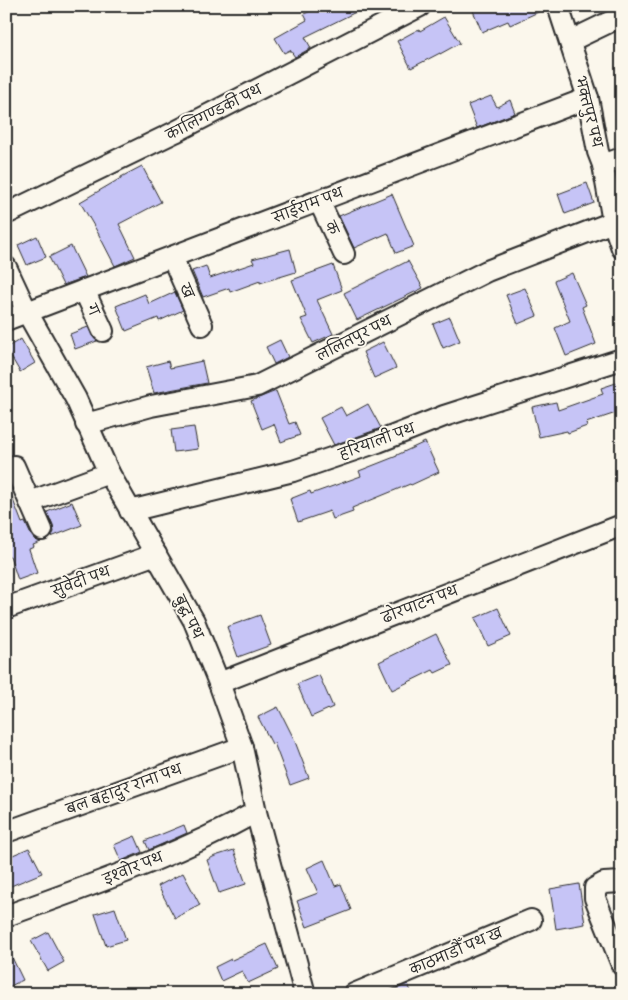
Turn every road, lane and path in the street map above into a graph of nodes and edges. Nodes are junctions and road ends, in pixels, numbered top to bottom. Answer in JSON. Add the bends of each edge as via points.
{"nodes":[{"id":1,"x":420,"y":6,"type":"edge"},
{"id":2,"x":558,"y":6,"type":"edge"},
{"id":3,"x":622,"y":16,"type":"edge"},
{"id":4,"x":570,"y":41,"type":"junction"},
{"id":5,"x":588,"y":98,"type":"junction"},
{"id":6,"x":612,"y":161,"type":"edge"},
{"id":7,"x":319,"y":201,"type":"junction"},
{"id":8,"x":6,"y":214,"type":"edge"},
{"id":9,"x":613,"y":222,"type":"junction"},
{"id":10,"x":622,"y":248,"type":"edge"},
{"id":11,"x":344,"y":254,"type":"dead end"},
{"id":12,"x":172,"y":257,"type":"junction"},
{"id":13,"x":6,"y":267,"type":"edge"},
{"id":14,"x":84,"y":290,"type":"junction"},
{"id":15,"x":27,"y":312,"type":"junction"},
{"id":16,"x":6,"y":320,"type":"edge"},
{"id":17,"x":202,"y":324,"type":"dead end"},
{"id":18,"x":103,"y":331,"type":"dead end"},
{"id":19,"x":622,"y":359,"type":"edge"},
{"id":20,"x":86,"y":424,"type":"junction"},
{"id":21,"x":14,"y":466,"type":"dead end"},
{"id":22,"x":109,"y":473,"type":"junction"},
{"id":23,"x":30,"y":502,"type":"junction"},
{"id":24,"x":130,"y":511,"type":"junction"},
{"id":25,"x":622,"y":525,"type":"edge"},
{"id":26,"x":42,"y":530,"type":"dead end"},
{"id":27,"x":156,"y":554,"type":"junction"},
{"id":28,"x":6,"y":608,"type":"edge"},
{"id":29,"x":219,"y":683,"type":"junction"},
{"id":30,"x":242,"y":746,"type":"junction"},
{"id":31,"x":256,"y":812,"type":"junction"},
{"id":32,"x":6,"y":832,"type":"edge"},
{"id":33,"x":622,"y":882,"type":"edge"},
{"id":34,"x":6,"y":916,"type":"edge"},
{"id":35,"x":531,"y":920,"type":"dead end"},
{"id":36,"x":622,"y":965,"type":"edge"},
{"id":37,"x":305,"y":994,"type":"edge"},
{"id":38,"x":354,"y":994,"type":"edge"}],
"edges":[{"from":1,"to":8,"type":"street","name":"कालिगण्डकी पथ","via":[[175,132]]},
{"from":2,"to":4,"type":"street","name":"भक्तपुर पथ"},
{"from":3,"to":4,"type":"street"},
{"from":4,"to":5,"type":"street","name":"भक्तपुर पथ"},
{"from":5,"to":6,"type":"street","name":"भक्तपुर पथ","via":[[598,152]]},
{"from":5,"to":7,"type":"street","name":"साईराम पथ"},
{"from":6,"to":9,"type":"street","name":"भक्तपुर पथ"},
{"from":7,"to":11,"type":"street","name":"क"},
{"from":7,"to":12,"type":"street","name":"साईराम पथ"},
{"from":9,"to":10,"type":"street","name":"भक्तपुर पथ"},
{"from":9,"to":20,"type":"street","name":"ललितपुर पथ","via":[[486,272],[257,386],[151,406]]},
{"from":12,"to":14,"type":"street","name":"साईराम पथ"},
{"from":12,"to":17,"type":"street","name":"ख"},
{"from":13,"to":15,"type":"street","name":"बुद्ध पथ"},
{"from":14,"to":15,"type":"street","name":"साईराम पथ"},
{"from":14,"to":18,"type":"street","name":"ग"},
{"from":15,"to":16,"type":"street","name":"साईराम पथ"},
{"from":15,"to":20,"type":"street","name":"बुद्ध पथ","via":[[76,399]]},
{"from":19,"to":24,"type":"street","name":"हरियाली पथ","via":[[444,416],[293,471]]},
{"from":20,"to":22,"type":"street","name":"बुद्ध पथ"},
{"from":21,"to":23,"type":"street"},
{"from":22,"to":23,"type":"street"},
{"from":22,"to":24,"type":"street","name":"बुद्ध पथ"},
{"from":23,"to":26,"type":"street"},
{"from":24,"to":27,"type":"street","name":"बुद्ध पथ"},
{"from":25,"to":29,"type":"street","name":"ढोरपाटन पथ"},
{"from":27,"to":28,"type":"street","name":"सुवेदी पथ"},
{"from":27,"to":29,"type":"street","name":"बुद्ध पथ","via":[[194,621]]},
{"from":29,"to":30,"type":"street","name":"बुद्ध पथ"},
{"from":30,"to":31,"type":"street","name":"बुद्ध पथ"},
{"from":30,"to":32,"type":"street","name":"बल बहादुर राना पथ"},
{"from":31,"to":34,"type":"street","name":"इश्वोर पथ","via":[[164,856]]},
{"from":31,"to":37,"type":"street","name":"बुद्ध पथ"},
{"from":33,"to":36,"type":"street","via":[[604,883],[595,888],[595,898]]},
{"from":35,"to":38,"type":"street","name":"काठमाडौँ पथ ख"}]}
